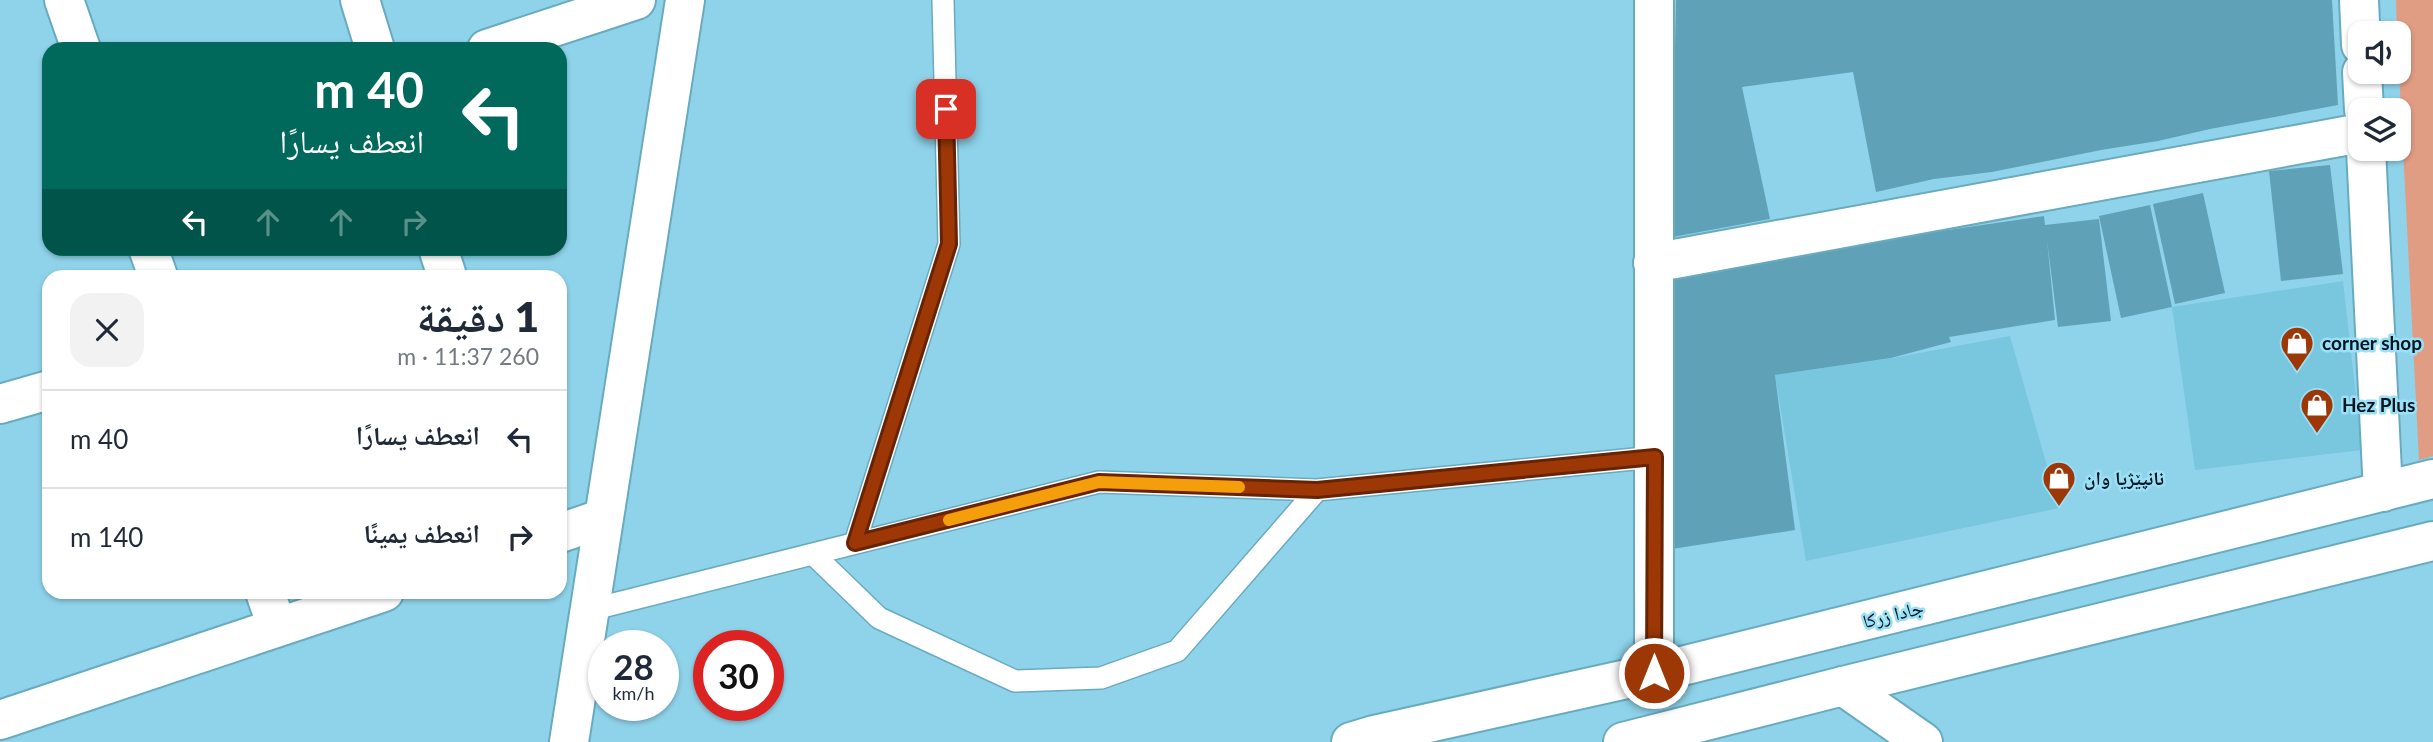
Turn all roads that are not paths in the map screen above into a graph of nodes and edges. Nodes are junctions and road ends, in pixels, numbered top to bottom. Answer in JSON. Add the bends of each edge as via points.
{"nodes":[{"id":1,"x":64,"y":0,"type":"edge"},
{"id":2,"x":360,"y":0,"type":"edge"},
{"id":3,"x":636,"y":0,"type":"edge"},
{"id":4,"x":685,"y":0,"type":"edge"},
{"id":5,"x":943,"y":0,"type":"edge"},
{"id":6,"x":1654,"y":0,"type":"edge"},
{"id":7,"x":2359,"y":0,"type":"edge"},
{"id":8,"x":2360,"y":21,"type":"edge"},
{"id":9,"x":79,"y":42,"type":"edge"},
{"id":10,"x":373,"y":42,"type":"edge"},
{"id":11,"x":508,"y":42,"type":"edge"},
{"id":12,"x":2348,"y":135,"type":"edge"},
{"id":13,"x":2366,"y":161,"type":"edge"},
{"id":14,"x":1654,"y":263,"type":"junction"},
{"id":15,"x":42,"y":392,"type":"edge"},
{"id":16,"x":0,"y":404,"type":"edge"},
{"id":17,"x":1655,"y":457,"type":"junction"},
{"id":18,"x":2433,"y":479,"type":"edge"},
{"id":19,"x":1317,"y":490,"type":"junction"},
{"id":20,"x":2383,"y":492,"type":"junction"},
{"id":21,"x":604,"y":519,"type":"junction"},
{"id":22,"x":567,"y":531,"type":"edge"},
{"id":23,"x":2433,"y":541,"type":"edge"},
{"id":24,"x":855,"y":543,"type":"junction"},
{"id":25,"x":813,"y":554,"type":"junction"},
{"id":26,"x":267,"y":599,"type":"edge"},
{"id":27,"x":363,"y":599,"type":"edge"},
{"id":28,"x":590,"y":610,"type":"junction"},
{"id":29,"x":277,"y":627,"type":"junction"},
{"id":30,"x":1654,"y":673,"type":"junction"},
{"id":31,"x":1843,"y":686,"type":"junction"},
{"id":32,"x":0,"y":720,"type":"edge"},
{"id":33,"x":569,"y":742,"type":"edge"},
{"id":34,"x":1351,"y":742,"type":"edge"},
{"id":35,"x":1623,"y":742,"type":"edge"},
{"id":36,"x":1923,"y":742,"type":"edge"}],
"edges":[{"from":1,"to":9,"type":"street"},
{"from":2,"to":10,"type":"street"},
{"from":3,"to":11,"type":"street"},
{"from":4,"to":21,"type":"street"},
{"from":5,"to":24,"type":"lane","via":[[949,244]]},
{"from":6,"to":14,"type":"street"},
{"from":7,"to":8,"type":"street"},
{"from":12,"to":14,"type":"street"},
{"from":13,"to":20,"type":"street"},
{"from":14,"to":17,"type":"street"},
{"from":15,"to":16,"type":"street"},
{"from":17,"to":19,"type":"lane"},
{"from":17,"to":30,"type":"street"},
{"from":18,"to":20,"type":"street","name":"جادا زرکا"},
{"from":19,"to":24,"type":"lane","via":[[1099,482]]},
{"from":19,"to":25,"type":"lane","via":[[1177,651],[1101,678],[1016,681],[878,618]]},
{"from":20,"to":30,"type":"street","name":"جادا زرکا"},
{"from":21,"to":22,"type":"street"},
{"from":21,"to":28,"type":"street"},
{"from":23,"to":31,"type":"street"},
{"from":24,"to":25,"type":"lane"},
{"from":25,"to":28,"type":"lane"},
{"from":26,"to":29,"type":"street"},
{"from":27,"to":29,"type":"street"},
{"from":28,"to":33,"type":"street"},
{"from":29,"to":32,"type":"street"},
{"from":30,"to":34,"type":"street","name":"جادا زرکا"},
{"from":31,"to":35,"type":"street"},
{"from":31,"to":36,"type":"street"}]}
